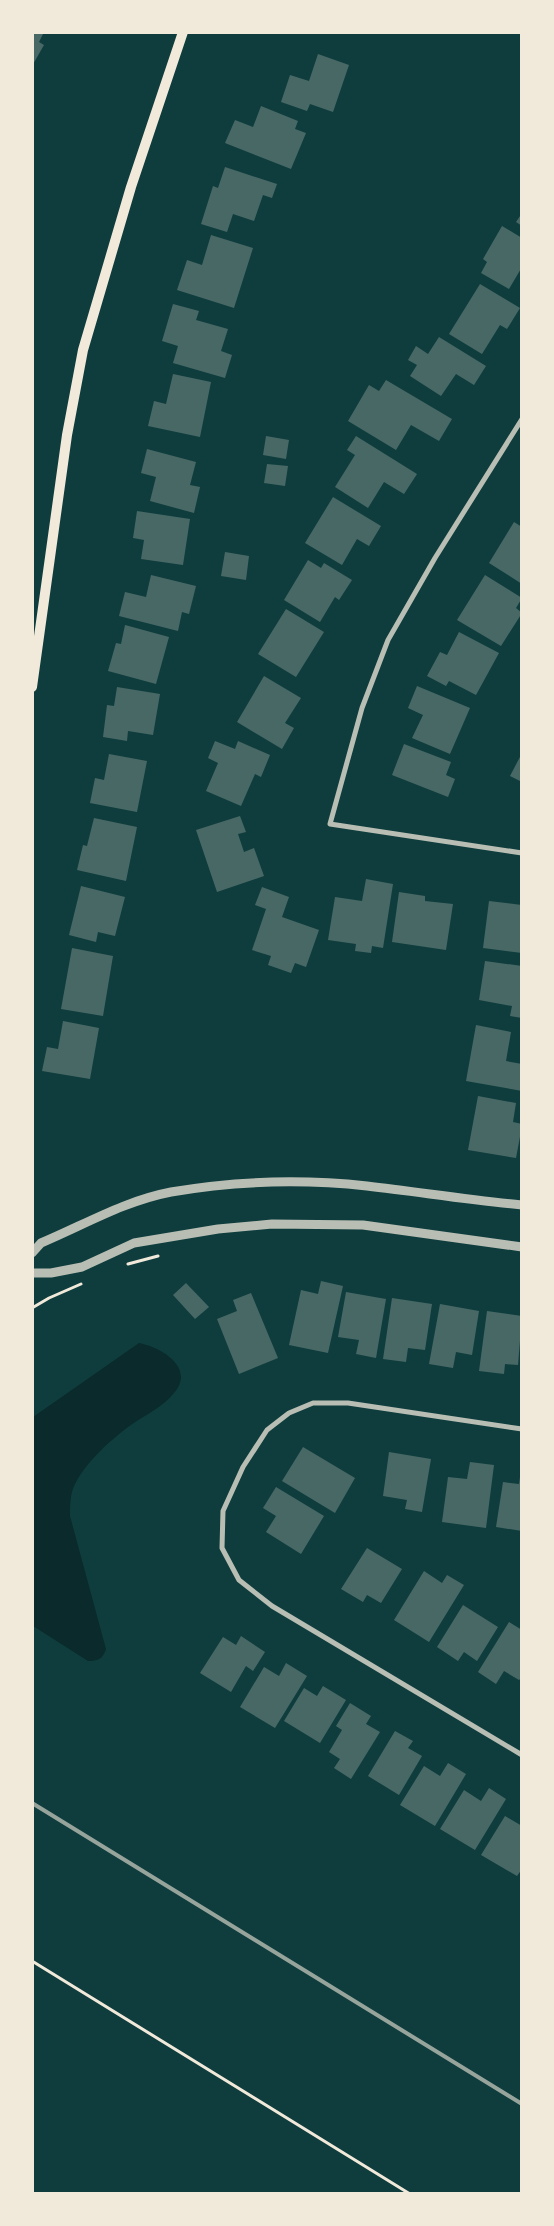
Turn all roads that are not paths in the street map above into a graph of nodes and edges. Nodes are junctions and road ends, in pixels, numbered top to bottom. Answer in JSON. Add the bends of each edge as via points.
{"nodes":[{"id":1,"x":183,"y":32,"type":"edge"},
{"id":2,"x":522,"y":419,"type":"edge"},
{"id":3,"x":32,"y":687,"type":"edge"},
{"id":4,"x":522,"y":852,"type":"edge"},
{"id":5,"x":522,"y":1204,"type":"edge"},
{"id":6,"x":522,"y":1247,"type":"edge"},
{"id":7,"x":32,"y":1253,"type":"edge"},
{"id":8,"x":32,"y":1273,"type":"edge"},
{"id":9,"x":522,"y":1429,"type":"edge"},
{"id":10,"x":522,"y":1755,"type":"edge"}],
"edges":[{"from":1,"to":3,"type":"main road","via":[[131,186],[83,350],[67,435]]},
{"from":2,"to":4,"type":"street","via":[[388,640],[362,708],[330,824]]},
{"from":5,"to":7,"type":"street","via":[[333,1184],[274,1182],[226,1185],[170,1192],[116,1208],[41,1243]]},
{"from":6,"to":8,"type":"street","via":[[363,1225],[272,1224],[134,1243],[82,1268]]},
{"from":9,"to":10,"type":"street","via":[[348,1403],[314,1403],[289,1413],[267,1430],[243,1467],[223,1511],[222,1548],[239,1580],[272,1606]]}]}
